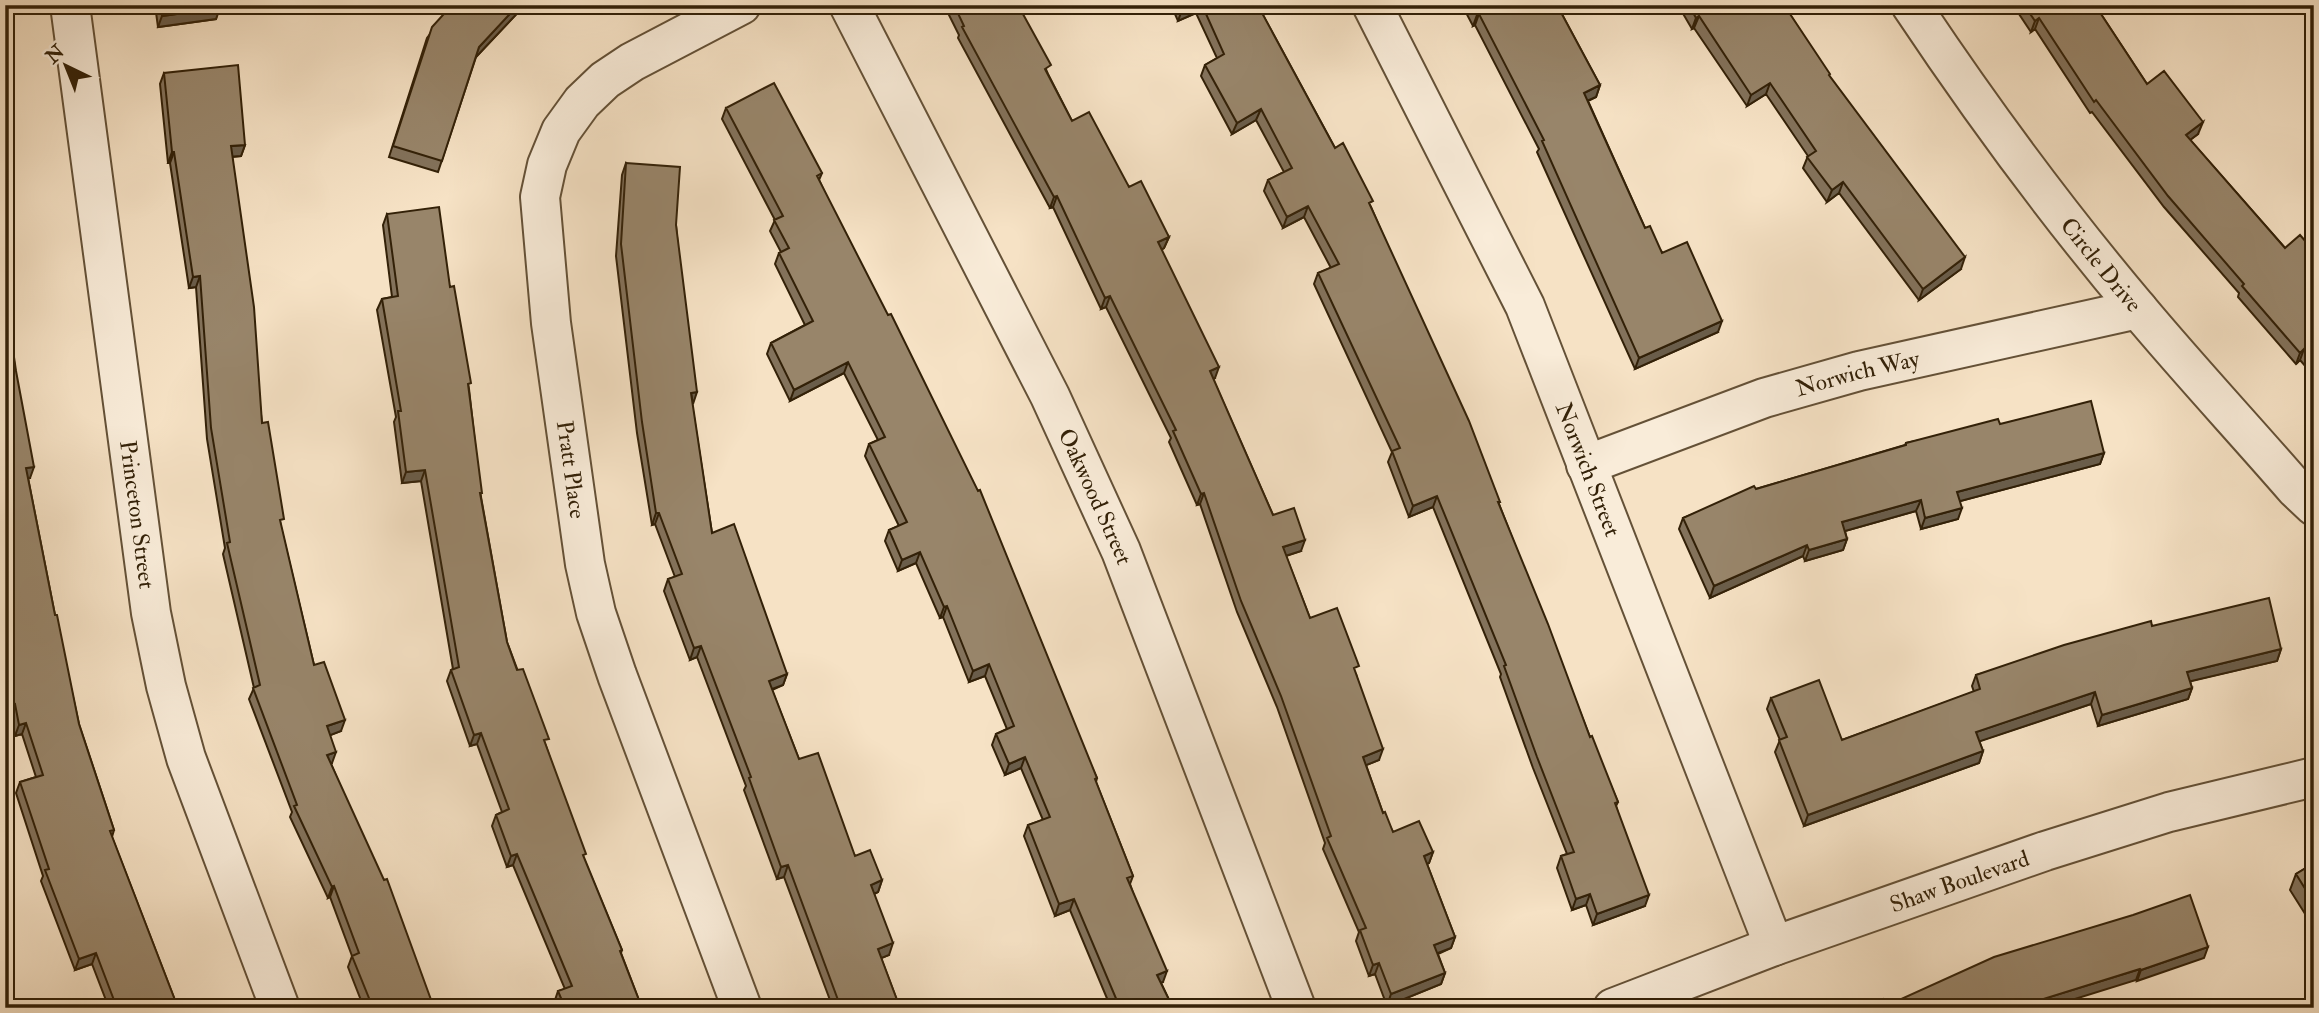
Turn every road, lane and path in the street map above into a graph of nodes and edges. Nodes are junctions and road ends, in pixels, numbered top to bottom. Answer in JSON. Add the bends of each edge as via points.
{"nodes":[{"id":1,"x":69,"y":5,"type":"edge"},
{"id":2,"x":741,"y":5,"type":"edge"},
{"id":3,"x":849,"y":5,"type":"edge"},
{"id":4,"x":1372,"y":5,"type":"edge"},
{"id":5,"x":1911,"y":5,"type":"edge"},
{"id":6,"x":2138,"y":309,"type":"junction"},
{"id":7,"x":1586,"y":465,"type":"junction"},
{"id":8,"x":2314,"y":506,"type":"edge"},
{"id":9,"x":2314,"y":776,"type":"edge"},
{"id":10,"x":1774,"y":946,"type":"junction"},
{"id":11,"x":280,"y":1008,"type":"edge"},
{"id":12,"x":742,"y":1008,"type":"edge"},
{"id":13,"x":1296,"y":1008,"type":"edge"},
{"id":14,"x":1613,"y":1008,"type":"edge"}],
"edges":[{"from":1,"to":11,"type":"street","name":"Princeton Street","via":[[151,614],[163,674],[201,803]]},
{"from":2,"to":12,"type":"street","name":"Pratt Place","via":[[605,80],[561,131],[540,197],[551,323],[596,613]]},
{"from":3,"to":13,"type":"street","name":"Oakwood Street","via":[[1050,396],[1121,551]]},
{"from":4,"to":7,"type":"street","name":"Norwich Street","via":[[1525,306]]},
{"from":5,"to":6,"type":"street","name":"Circle Drive","via":[[1990,119]]},
{"from":6,"to":7,"type":"street","name":"Norwich Way","via":[[1858,371],[1764,398]]},
{"from":6,"to":8,"type":"street","name":"Circle Drive"},
{"from":7,"to":10,"type":"street","name":"Norwich Street"},
{"from":9,"to":10,"type":"street","name":"Shaw Boulevard","via":[[2157,816],[2045,851]]},
{"from":10,"to":14,"type":"street","name":"Shaw Boulevard"}]}
